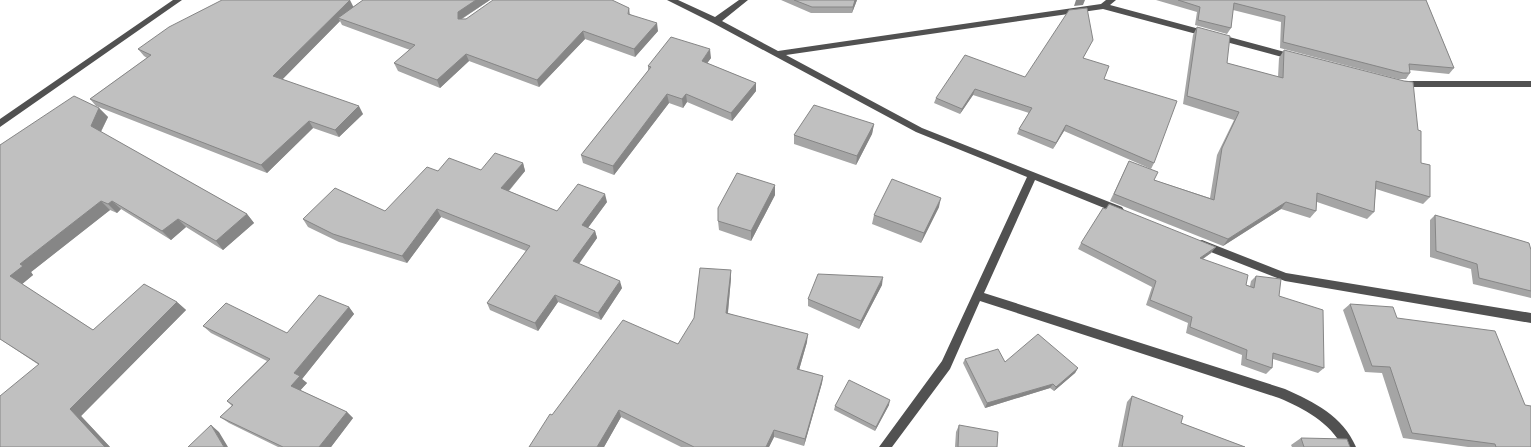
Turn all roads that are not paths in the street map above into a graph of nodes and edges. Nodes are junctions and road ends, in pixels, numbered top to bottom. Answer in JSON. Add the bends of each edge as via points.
{"nodes":[{"id":1,"x":178,"y":0,"type":"edge"},
{"id":2,"x":671,"y":0,"type":"edge"},
{"id":3,"x":744,"y":0,"type":"edge"},
{"id":4,"x":1112,"y":0,"type":"edge"},
{"id":5,"x":1103,"y":6,"type":"junction"},
{"id":6,"x":716,"y":21,"type":"junction"},
{"id":7,"x":775,"y":54,"type":"junction"},
{"id":8,"x":1302,"y":59,"type":"edge"},
{"id":9,"x":1388,"y":82,"type":"edge"},
{"id":10,"x":1531,"y":84,"type":"edge"},
{"id":11,"x":0,"y":124,"type":"edge"},
{"id":12,"x":1032,"y":176,"type":"junction"},
{"id":13,"x":1131,"y":215,"type":"edge"},
{"id":14,"x":1195,"y":241,"type":"edge"},
{"id":15,"x":978,"y":296,"type":"junction"},
{"id":16,"x":1531,"y":318,"type":"edge"},
{"id":17,"x":886,"y":447,"type":"edge"},
{"id":18,"x":1350,"y":447,"type":"edge"}],
"edges":[{"from":1,"to":11,"type":"street"},
{"from":2,"to":6,"type":"street"},
{"from":3,"to":6,"type":"street"},
{"from":4,"to":5,"type":"street"},
{"from":5,"to":7,"type":"street"},
{"from":5,"to":8,"type":"street"},
{"from":6,"to":7,"type":"street"},
{"from":7,"to":12,"type":"street","via":[[919,130]]},
{"from":9,"to":10,"type":"street"},
{"from":12,"to":13,"type":"street"},
{"from":12,"to":15,"type":"street"},
{"from":14,"to":16,"type":"street","via":[[1285,277]]},
{"from":15,"to":17,"type":"street","via":[[946,365]]},
{"from":15,"to":18,"type":"street","via":[[1282,394],[1317,409],[1342,431]]}]}
